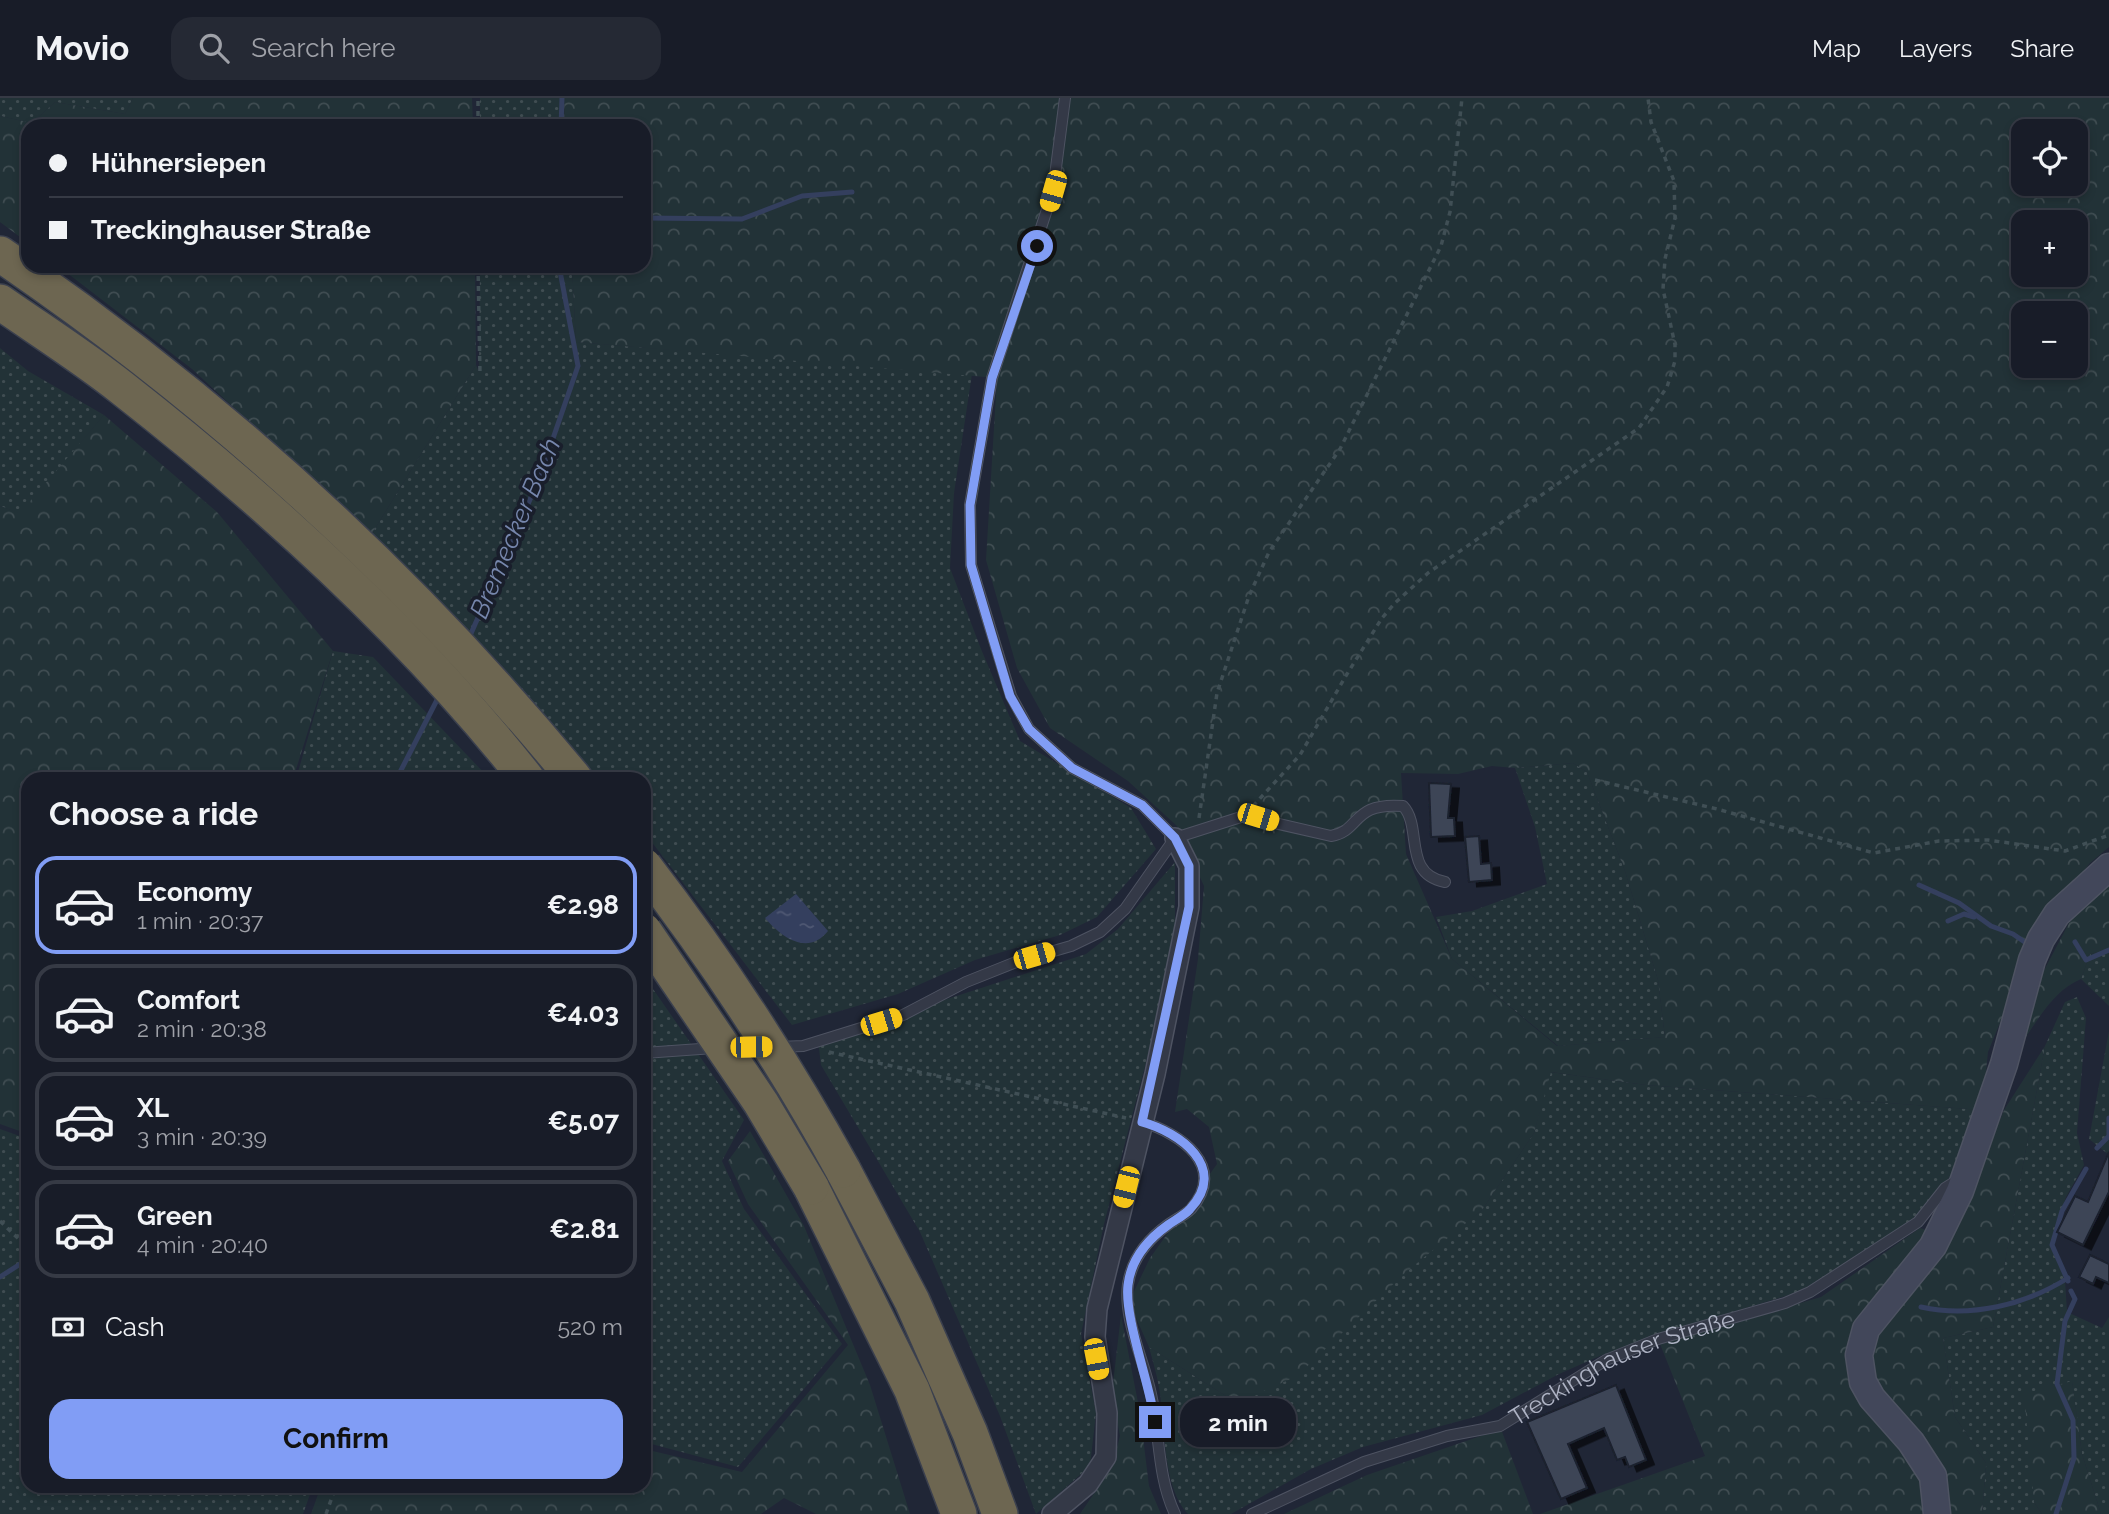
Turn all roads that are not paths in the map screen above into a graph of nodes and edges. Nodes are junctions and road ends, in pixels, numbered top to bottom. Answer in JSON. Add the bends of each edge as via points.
{"nodes":[{"id":1,"x":1065,"y":98,"type":"edge"},
{"id":2,"x":0,"y":254,"type":"edge"},
{"id":3,"x":21,"y":268,"type":"edge"},
{"id":4,"x":28,"y":273,"type":"edge"},
{"id":5,"x":0,"y":302,"type":"edge"},
{"id":6,"x":521,"y":772,"type":"edge"},
{"id":7,"x":569,"y":772,"type":"edge"},
{"id":8,"x":1175,"y":838,"type":"junction"},
{"id":9,"x":2109,"y":867,"type":"edge"},
{"id":10,"x":651,"y":875,"type":"edge"},
{"id":11,"x":1445,"y":882,"type":"dead end"},
{"id":12,"x":651,"y":941,"type":"edge"},
{"id":13,"x":751,"y":1047,"type":"dead end"},
{"id":14,"x":737,"y":1048,"type":"dead end"},
{"id":15,"x":651,"y":1053,"type":"edge"},
{"id":16,"x":1142,"y":1122,"type":"junction"},
{"id":17,"x":1966,"y":1175,"type":"junction"},
{"id":18,"x":1056,"y":1510,"type":"edge"},
{"id":19,"x":959,"y":1514,"type":"edge"},
{"id":20,"x":1000,"y":1514,"type":"edge"},
{"id":21,"x":1175,"y":1514,"type":"edge"},
{"id":22,"x":1252,"y":1514,"type":"edge"},
{"id":23,"x":1937,"y":1514,"type":"edge"}],
"edges":[{"from":1,"to":8,"type":"lane","via":[[1053,191],[992,378],[970,505],[971,565],[1010,696],[1029,729],[1072,768],[1142,805]]},
{"from":2,"to":3,"type":"highway"},
{"from":4,"to":7,"type":"highway","via":[[204,404],[315,501],[420,603]]},
{"from":5,"to":6,"type":"highway","via":[[120,386],[238,483],[418,655]]},
{"from":8,"to":11,"type":"lane","via":[[1244,816],[1331,836],[1343,832],[1371,807],[1403,806],[1409,813],[1413,848],[1424,872]]},
{"from":8,"to":13,"type":"lane","via":[[1125,909],[1100,932],[966,982],[903,1016],[803,1046]]},
{"from":8,"to":16,"type":"street","via":[[1189,866],[1189,907]]},
{"from":9,"to":17,"type":"main road","via":[[2057,914],[2041,939]]},
{"from":10,"to":20,"type":"highway","bridge":true,"via":[[702,941],[771,1047],[842,1170],[912,1301]]},
{"from":12,"to":19,"type":"highway","bridge":true,"via":[[761,1103],[811,1187],[912,1390]]},
{"from":14,"to":15,"type":"lane"},
{"from":16,"to":18,"type":"street","via":[[1097,1309],[1095,1337],[1107,1413],[1106,1457],[1088,1483]]},
{"from":16,"to":21,"type":"lane","via":[[1184,1139],[1202,1169],[1198,1198],[1141,1250],[1128,1284],[1127,1302],[1152,1396],[1164,1485]]},
{"from":17,"to":22,"type":"lane","name":"Treckinghauser Straße","via":[[1945,1188],[1918,1222],[1810,1292],[1658,1339],[1606,1360],[1500,1426],[1447,1436],[1364,1462]]},
{"from":17,"to":23,"type":"main road","via":[[1933,1247],[1866,1329],[1859,1355],[1863,1382],[1872,1398],[1911,1442],[1933,1476]]}]}
